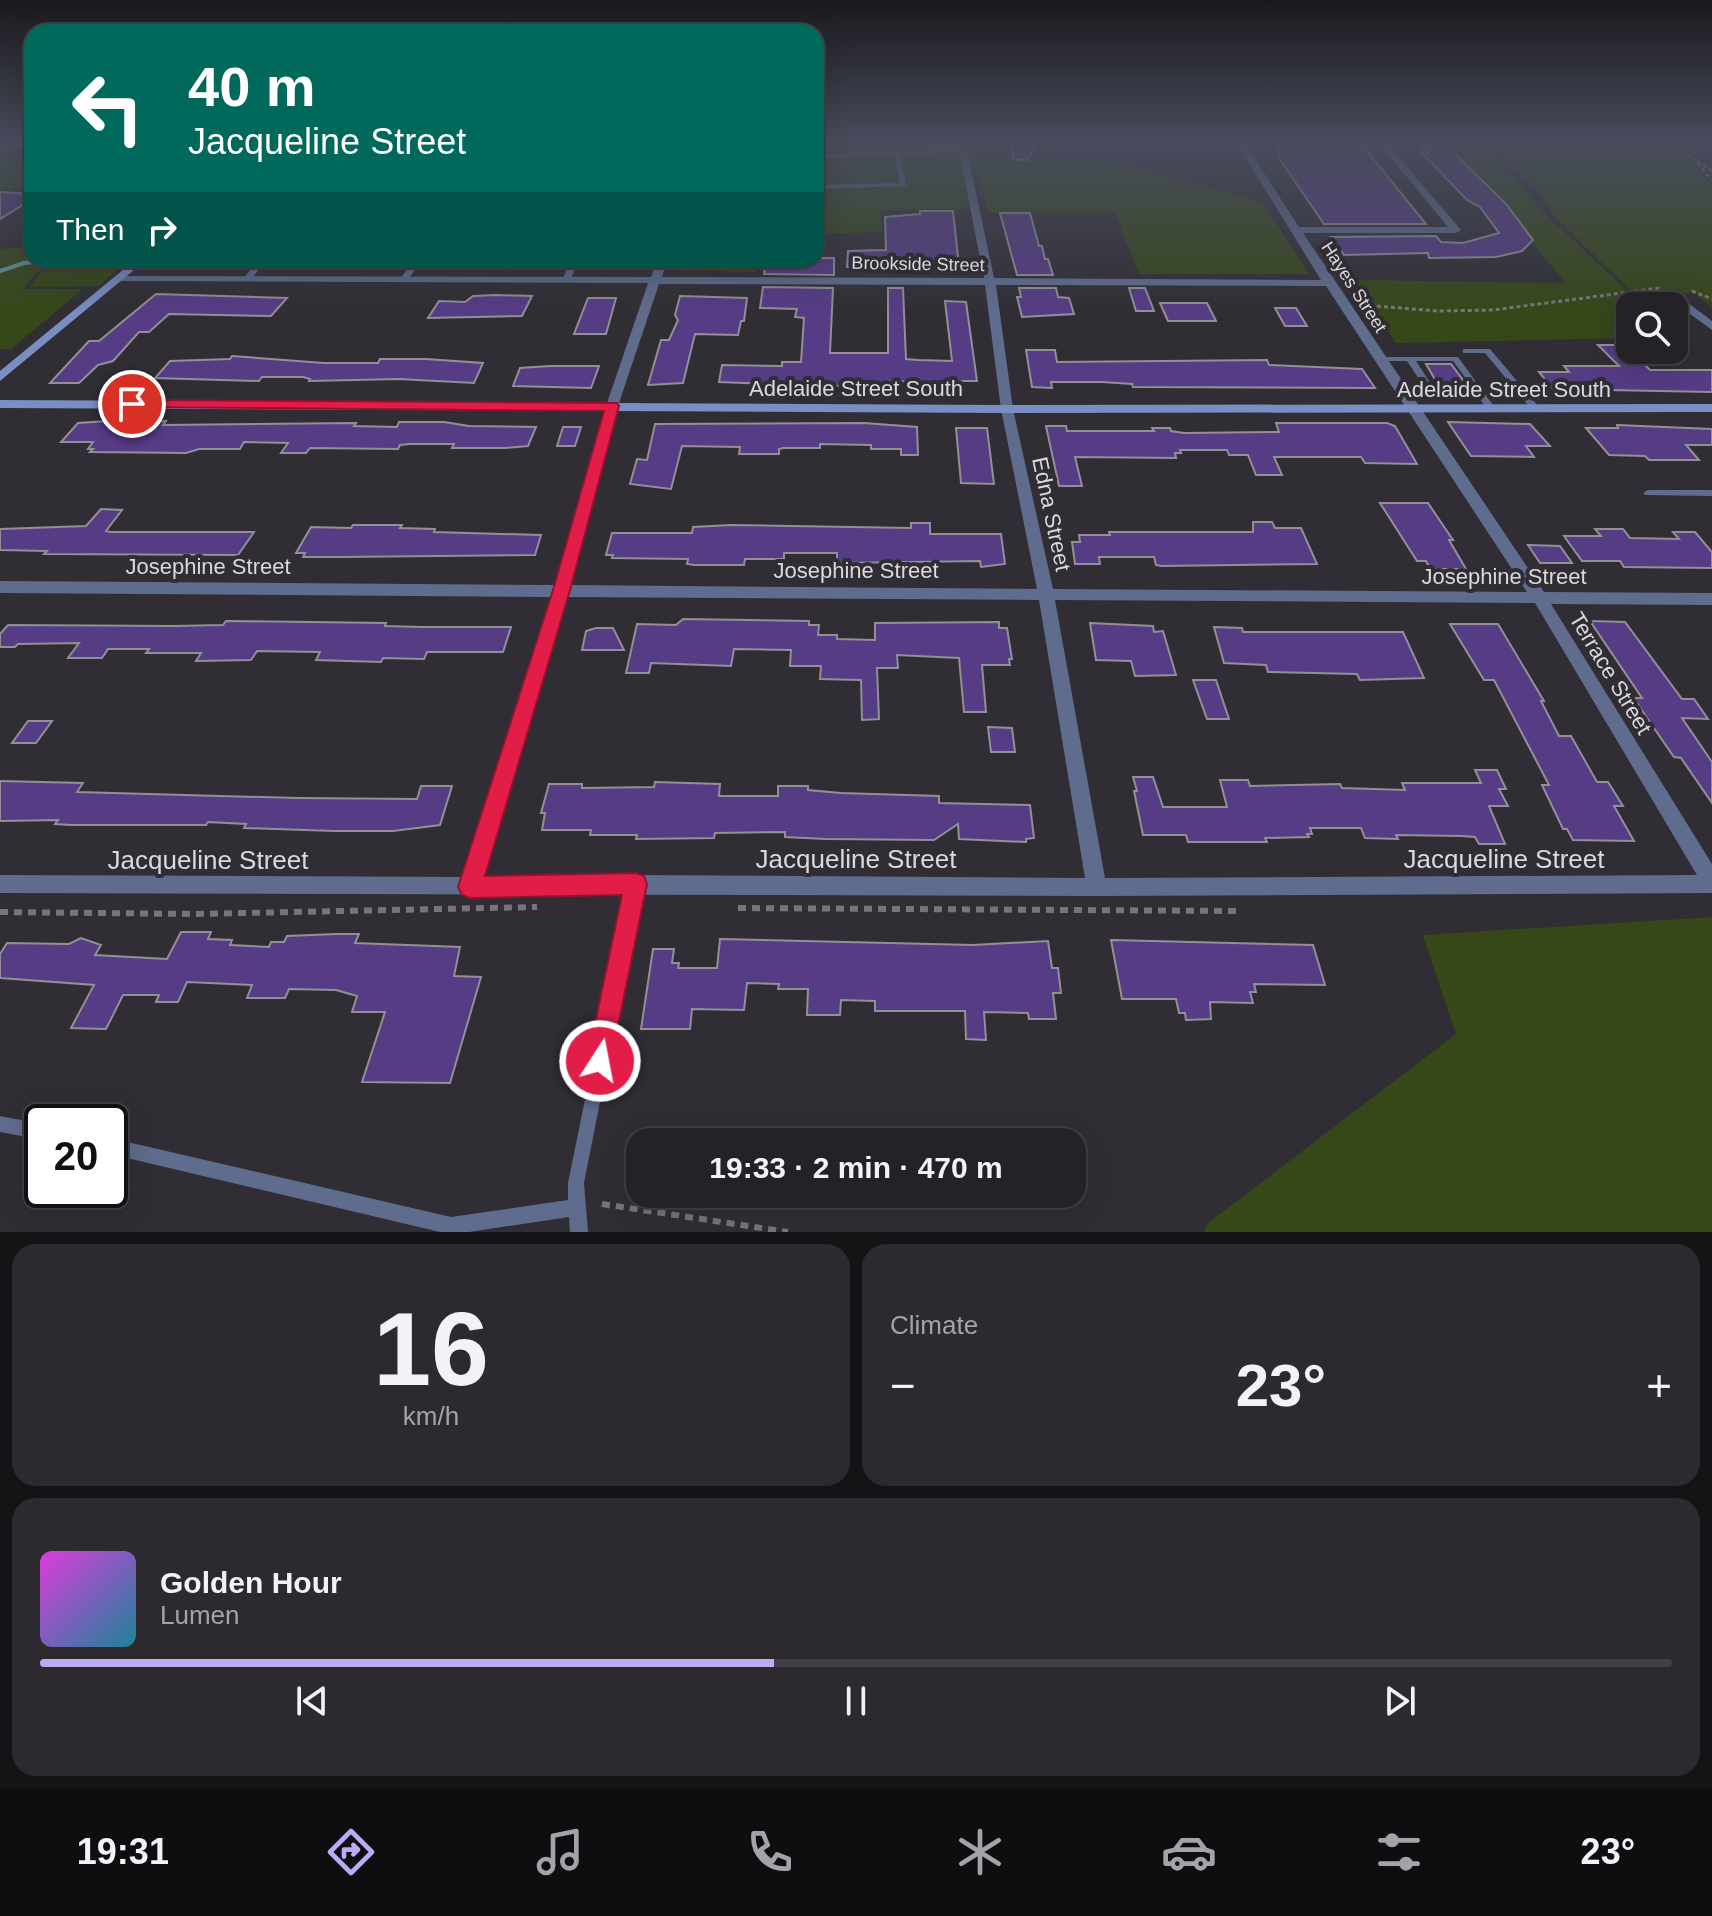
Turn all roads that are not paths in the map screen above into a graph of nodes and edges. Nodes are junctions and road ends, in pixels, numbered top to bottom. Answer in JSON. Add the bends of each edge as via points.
{"nodes":[{"id":1,"x":973,"y":199,"type":"edge"},
{"id":2,"x":1276,"y":199,"type":"edge"},
{"id":3,"x":1430,"y":199,"type":"edge"},
{"id":4,"x":1295,"y":230,"type":"junction"},
{"id":5,"x":133,"y":268,"type":"edge"},
{"id":6,"x":256,"y":268,"type":"edge"},
{"id":7,"x":412,"y":268,"type":"edge"},
{"id":8,"x":571,"y":268,"type":"edge"},
{"id":9,"x":659,"y":268,"type":"edge"},
{"id":10,"x":122,"y":278,"type":"junction"},
{"id":11,"x":248,"y":278,"type":"junction"},
{"id":12,"x":404,"y":279,"type":"junction"},
{"id":13,"x":567,"y":279,"type":"junction"},
{"id":14,"x":654,"y":279,"type":"junction"},
{"id":15,"x":990,"y":283,"type":"junction"},
{"id":16,"x":1329,"y":283,"type":"junction"},
{"id":17,"x":1688,"y":308,"type":"edge"},
{"id":18,"x":1712,"y":327,"type":"edge"},
{"id":19,"x":1466,"y":351,"type":"dead end"},
{"id":20,"x":1380,"y":359,"type":"junction"},
{"id":21,"x":1410,"y":359,"type":"junction"},
{"id":22,"x":1420,"y":373,"type":"junction"},
{"id":23,"x":1432,"y":373,"type":"dead end"},
{"id":24,"x":1452,"y":373,"type":"dead end"},
{"id":25,"x":1465,"y":373,"type":"junction"},
{"id":26,"x":0,"y":377,"type":"edge"},
{"id":27,"x":1443,"y":390,"type":"junction"},
{"id":28,"x":1478,"y":390,"type":"junction"},
{"id":29,"x":0,"y":404,"type":"edge"},
{"id":30,"x":612,"y":406,"type":"junction"},
{"id":31,"x":1712,"y":408,"type":"edge"},
{"id":32,"x":1007,"y":409,"type":"junction"},
{"id":33,"x":1456,"y":409,"type":"junction"},
{"id":34,"x":1492,"y":409,"type":"junction"},
{"id":35,"x":1536,"y":409,"type":"junction"},
{"id":36,"x":1414,"y":410,"type":"junction"},
{"id":37,"x":1648,"y":493,"type":"dead end"},
{"id":38,"x":1712,"y":493,"type":"edge"},
{"id":39,"x":0,"y":587,"type":"edge"},
{"id":40,"x":561,"y":590,"type":"junction"},
{"id":41,"x":1046,"y":593,"type":"junction"},
{"id":42,"x":1540,"y":599,"type":"junction"},
{"id":43,"x":1712,"y":599,"type":"edge"},
{"id":44,"x":1712,"y":883,"type":"edge"},
{"id":45,"x":0,"y":884,"type":"edge"},
{"id":46,"x":636,"y":884,"type":"junction"},
{"id":47,"x":470,"y":887,"type":"junction"},
{"id":48,"x":1097,"y":887,"type":"junction"},
{"id":49,"x":0,"y":1124,"type":"edge"},
{"id":50,"x":24,"y":1129,"type":"edge"},
{"id":51,"x":128,"y":1150,"type":"edge"},
{"id":52,"x":578,"y":1207,"type":"junction"},
{"id":53,"x":579,"y":1232,"type":"edge"}],
"edges":[{"from":1,"to":15,"type":"street","name":"Edna Street"},
{"from":2,"to":4,"type":"street","name":"Hayes Street"},
{"from":3,"to":4,"type":"street","via":[[1456,230]]},
{"from":4,"to":16,"type":"street","name":"Hayes Street"},
{"from":5,"to":10,"type":"main road"},
{"from":6,"to":11,"type":"lane"},
{"from":7,"to":12,"type":"lane"},
{"from":8,"to":13,"type":"lane"},
{"from":9,"to":14,"type":"street"},
{"from":10,"to":11,"type":"street","name":"Brookside Street"},
{"from":10,"to":26,"type":"main road"},
{"from":11,"to":12,"type":"street","name":"Brookside Street"},
{"from":12,"to":13,"type":"street","name":"Brookside Street"},
{"from":13,"to":14,"type":"street","name":"Brookside Street"},
{"from":14,"to":15,"type":"street","name":"Brookside Street"},
{"from":14,"to":30,"type":"street"},
{"from":15,"to":16,"type":"street","name":"Brookside Street"},
{"from":15,"to":32,"type":"street","name":"Edna Street"},
{"from":16,"to":20,"type":"street","name":"Hayes Street"},
{"from":17,"to":18,"type":"street"},
{"from":19,"to":35,"type":"lane","via":[[1487,351]]},
{"from":20,"to":21,"type":"lane"},
{"from":20,"to":36,"type":"street","name":"Hayes Street"},
{"from":21,"to":22,"type":"lane"},
{"from":21,"to":25,"type":"lane","via":[[1455,359]]},
{"from":22,"to":23,"type":"lane"},
{"from":22,"to":27,"type":"lane","via":[[1428,386]]},
{"from":24,"to":25,"type":"lane"},
{"from":25,"to":28,"type":"lane"},
{"from":27,"to":28,"type":"lane"},
{"from":27,"to":33,"type":"lane"},
{"from":28,"to":34,"type":"lane"},
{"from":29,"to":30,"type":"main road","name":"Adelaide Street South"},
{"from":30,"to":32,"type":"main road","name":"Adelaide Street South"},
{"from":30,"to":40,"type":"street"},
{"from":31,"to":35,"type":"main road","name":"Adelaide Street South"},
{"from":32,"to":36,"type":"main road","name":"Adelaide Street South"},
{"from":32,"to":41,"type":"street","name":"Edna Street"},
{"from":33,"to":34,"type":"main road","name":"Adelaide Street South"},
{"from":33,"to":36,"type":"main road","name":"Adelaide Street South"},
{"from":34,"to":35,"type":"main road","name":"Adelaide Street South"},
{"from":36,"to":42,"type":"street","name":"Terrace Street"},
{"from":37,"to":38,"type":"lane"},
{"from":39,"to":40,"type":"street","name":"Josephine Street"},
{"from":40,"to":41,"type":"street","name":"Josephine Street"},
{"from":40,"to":47,"type":"street"},
{"from":41,"to":42,"type":"street","name":"Josephine Street"},
{"from":41,"to":48,"type":"street","name":"Edna Street"},
{"from":42,"to":43,"type":"street","name":"Josephine Street"},
{"from":42,"to":44,"type":"street","name":"Terrace Street"},
{"from":44,"to":48,"type":"street","name":"Jacqueline Street"},
{"from":45,"to":47,"type":"street","name":"Jacqueline Street"},
{"from":46,"to":47,"type":"street","name":"Jacqueline Street"},
{"from":46,"to":48,"type":"street","name":"Jacqueline Street"},
{"from":46,"to":52,"type":"lane","via":[[576,1183]]},
{"from":49,"to":50,"type":"lane"},
{"from":51,"to":52,"type":"lane","via":[[451,1226]]},
{"from":52,"to":53,"type":"lane"}]}
